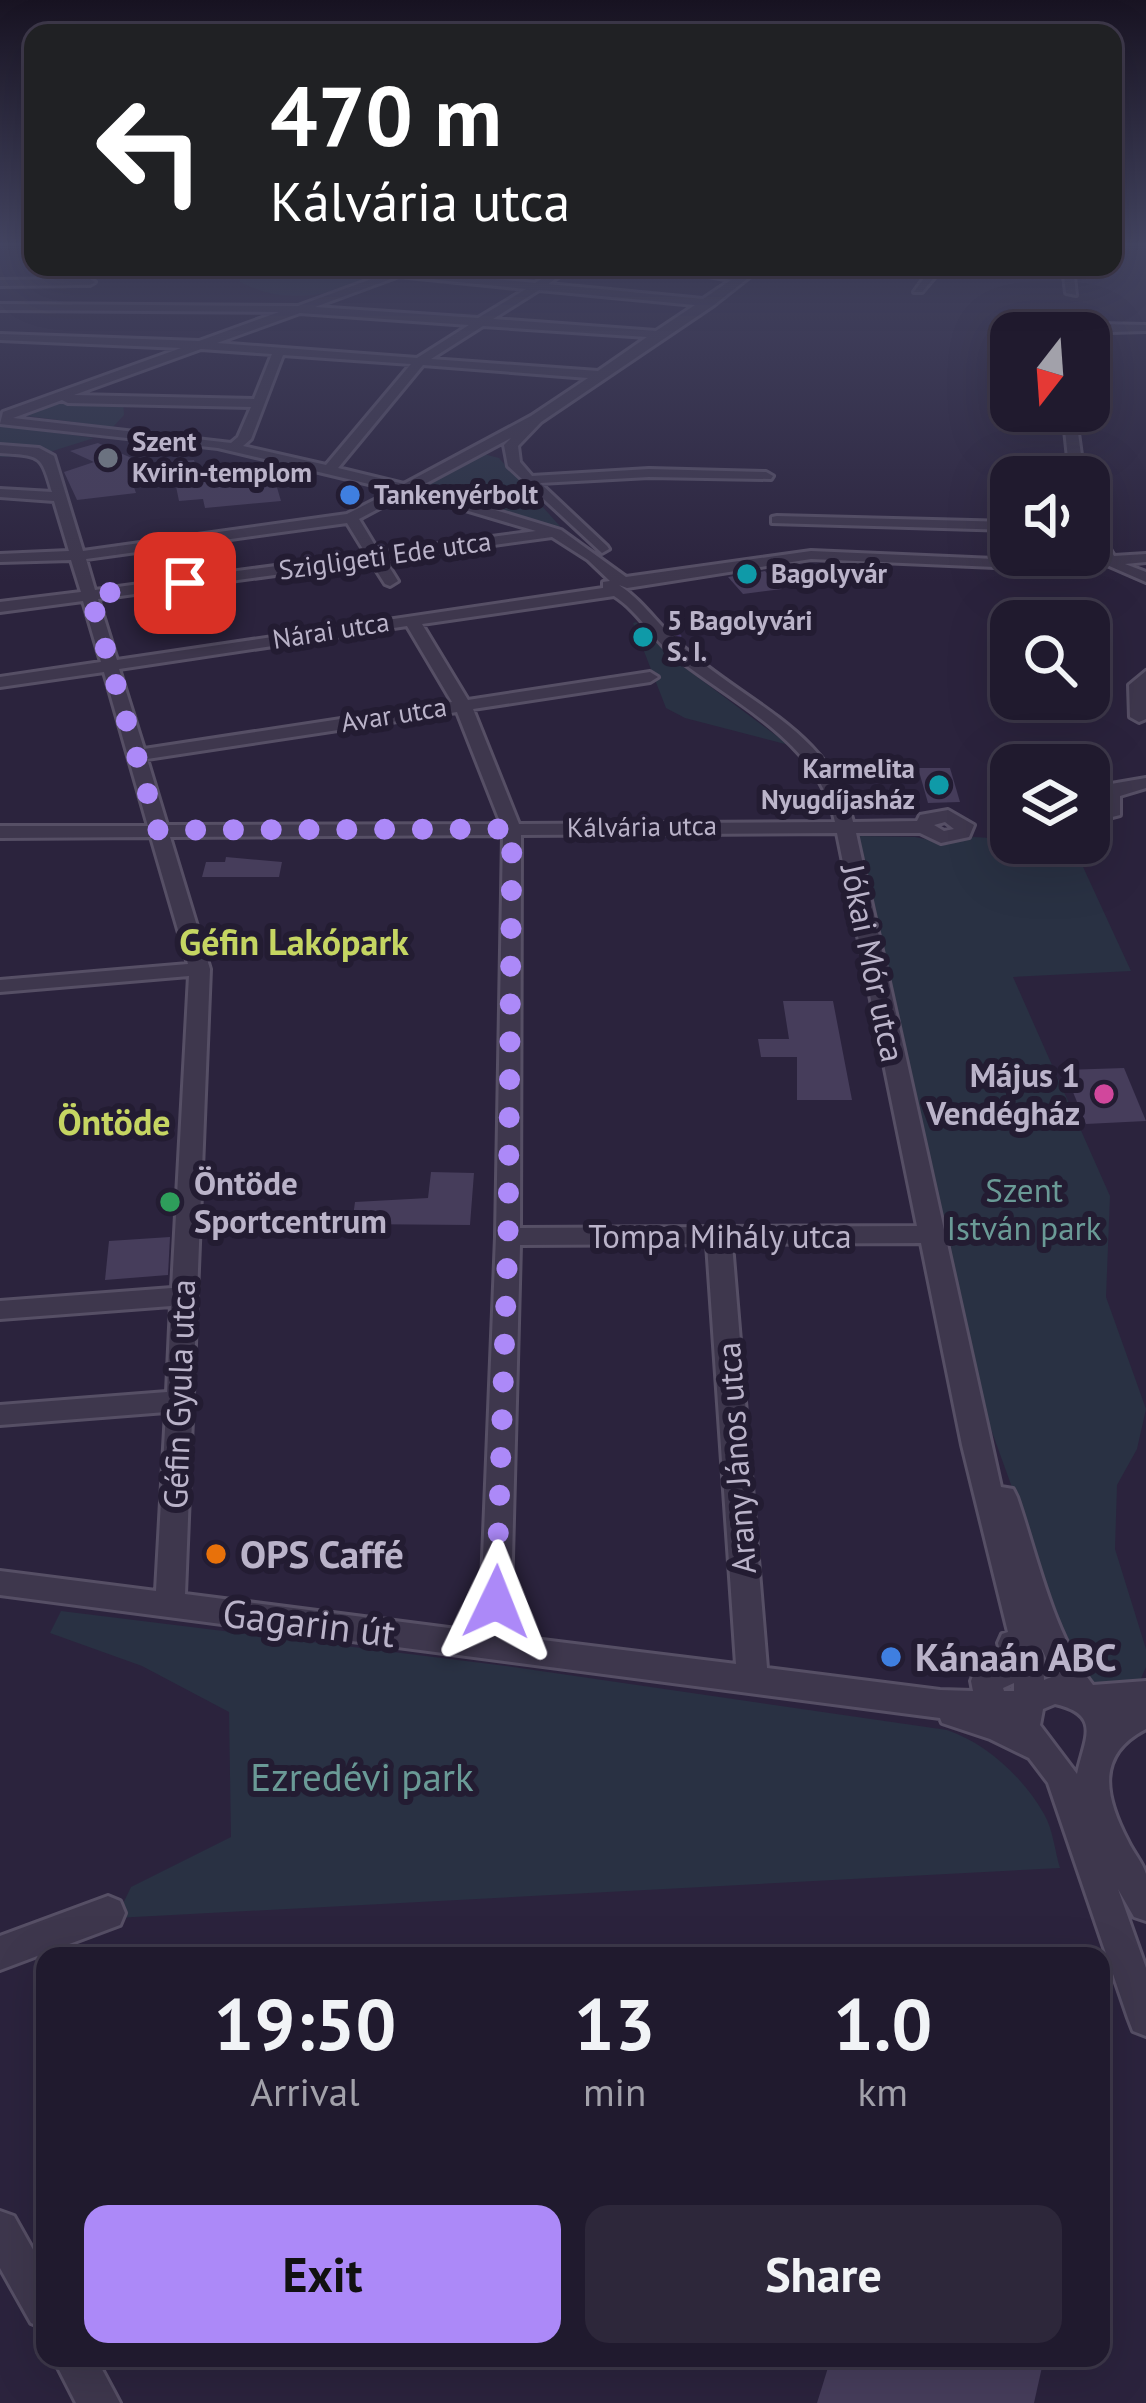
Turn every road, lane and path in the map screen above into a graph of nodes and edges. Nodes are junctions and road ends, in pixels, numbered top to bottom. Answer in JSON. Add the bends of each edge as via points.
{"nodes":[{"id":1,"x":165,"y":357,"type":"edge"},
{"id":2,"x":277,"y":357,"type":"edge"},
{"id":3,"x":357,"y":357,"type":"edge"},
{"id":4,"x":425,"y":357,"type":"edge"},
{"id":5,"x":629,"y":357,"type":"edge"},
{"id":6,"x":418,"y":362,"type":"junction"},
{"id":7,"x":602,"y":375,"type":"junction"},
{"id":8,"x":58,"y":396,"type":"junction"},
{"id":9,"x":258,"y":403,"type":"junction"},
{"id":10,"x":0,"y":418,"type":"edge"},
{"id":11,"x":536,"y":419,"type":"junction"},
{"id":12,"x":485,"y":446,"type":"junction"},
{"id":13,"x":234,"y":447,"type":"junction"},
{"id":14,"x":0,"y":449,"type":"edge"},
{"id":15,"x":509,"y":450,"type":"junction"},
{"id":16,"x":328,"y":470,"type":"junction"},
{"id":17,"x":766,"y":476,"type":"dead end"},
{"id":18,"x":528,"y":480,"type":"junction"},
{"id":19,"x":405,"y":489,"type":"junction"},
{"id":20,"x":0,"y":493,"type":"edge"},
{"id":21,"x":60,"y":497,"type":"junction"},
{"id":22,"x":351,"y":518,"type":"junction"},
{"id":23,"x":777,"y":520,"type":"dead end"},
{"id":24,"x":990,"y":525,"type":"edge"},
{"id":25,"x":556,"y":533,"type":"junction"},
{"id":26,"x":79,"y":556,"type":"junction"},
{"id":27,"x":0,"y":558,"type":"edge"},
{"id":28,"x":375,"y":558,"type":"junction"},
{"id":29,"x":1146,"y":558,"type":"edge"},
{"id":30,"x":990,"y":562,"type":"edge"},
{"id":31,"x":1110,"y":562,"type":"joint"},
{"id":32,"x":1146,"y":577,"type":"edge"},
{"id":33,"x":390,"y":581,"type":"dead end"},
{"id":34,"x":617,"y":585,"type":"junction"},
{"id":35,"x":90,"y":595,"type":"junction"},
{"id":36,"x":0,"y":607,"type":"edge"},
{"id":37,"x":411,"y":619,"type":"junction"},
{"id":38,"x":108,"y":665,"type":"junction"},
{"id":39,"x":1146,"y":676,"type":"edge"},
{"id":40,"x":650,"y":677,"type":"dead end"},
{"id":41,"x":0,"y":682,"type":"edge"},
{"id":42,"x":462,"y":704,"type":"junction"},
{"id":43,"x":1138,"y":717,"type":"dead end"},
{"id":44,"x":138,"y":755,"type":"junction"},
{"id":45,"x":1146,"y":783,"type":"edge"},
{"id":46,"x":1110,"y":812,"type":"edge"},
{"id":47,"x":844,"y":825,"type":"junction"},
{"id":48,"x":924,"y":827,"type":"dead end"},
{"id":49,"x":512,"y":829,"type":"junction"},
{"id":50,"x":158,"y":830,"type":"junction"},
{"id":51,"x":0,"y":832,"type":"edge"},
{"id":52,"x":200,"y":969,"type":"junction"},
{"id":53,"x":0,"y":986,"type":"edge"},
{"id":54,"x":931,"y":1234,"type":"junction"},
{"id":55,"x":719,"y":1236,"type":"junction"},
{"id":56,"x":508,"y":1237,"type":"junction"},
{"id":57,"x":183,"y":1296,"type":"junction"},
{"id":58,"x":0,"y":1310,"type":"edge"},
{"id":59,"x":179,"y":1401,"type":"junction"},
{"id":60,"x":0,"y":1414,"type":"edge"},
{"id":61,"x":972,"y":1416,"type":"junction"},
{"id":62,"x":1000,"y":1540,"type":"junction"},
{"id":63,"x":0,"y":1583,"type":"edge"},
{"id":64,"x":170,"y":1605,"type":"junction"},
{"id":65,"x":495,"y":1647,"type":"junction"},
{"id":66,"x":753,"y":1681,"type":"junction"},
{"id":67,"x":989,"y":1695,"type":"dead end"},
{"id":68,"x":1146,"y":1695,"type":"edge"},
{"id":69,"x":1081,"y":1697,"type":"junction"},
{"id":70,"x":904,"y":1700,"type":"junction"},
{"id":71,"x":1028,"y":1702,"type":"junction"},
{"id":72,"x":1146,"y":1714,"type":"edge"},
{"id":73,"x":1101,"y":1747,"type":"junction"},
{"id":74,"x":1041,"y":1752,"type":"junction"},
{"id":75,"x":1146,"y":1905,"type":"edge"},
{"id":76,"x":108,"y":1913,"type":"dead end"},
{"id":77,"x":0,"y":1953,"type":"edge"},
{"id":78,"x":1146,"y":2018,"type":"edge"},
{"id":79,"x":0,"y":2230,"type":"edge"},
{"id":80,"x":36,"y":2292,"type":"edge"},
{"id":81,"x":78,"y":2367,"type":"edge"},
{"id":82,"x":99,"y":2403,"type":"edge"}],
"edges":[{"from":1,"to":8,"type":"street"},
{"from":2,"to":9,"type":"street"},
{"from":3,"to":6,"type":"street"},
{"from":4,"to":6,"type":"street"},
{"from":5,"to":7,"type":"street"},
{"from":6,"to":7,"type":"street"},
{"from":6,"to":16,"type":"street"},
{"from":7,"to":11,"type":"street"},
{"from":8,"to":9,"type":"street"},
{"from":8,"to":10,"type":"street"},
{"from":9,"to":13,"type":"street"},
{"from":10,"to":13,"type":"street"},
{"from":11,"to":12,"type":"street"},
{"from":11,"to":15,"type":"street"},
{"from":12,"to":15,"type":"street"},
{"from":12,"to":19,"type":"street"},
{"from":13,"to":16,"type":"street"},
{"from":14,"to":21,"type":"street","name":"Géfin Gyula utca","via":[[45,453]]},
{"from":15,"to":18,"type":"street"},
{"from":16,"to":19,"type":"street"},
{"from":17,"to":18,"type":"street"},
{"from":18,"to":34,"type":"street"},
{"from":19,"to":22,"type":"street"},
{"from":19,"to":25,"type":"street"},
{"from":20,"to":21,"type":"street"},
{"from":21,"to":26,"type":"street","name":"Géfin Gyula utca"},
{"from":22,"to":26,"type":"street"},
{"from":22,"to":28,"type":"street"},
{"from":23,"to":24,"type":"street"},
{"from":25,"to":28,"type":"street","name":"Szigligeti Ede utca"},
{"from":25,"to":34,"type":"street"},
{"from":26,"to":27,"type":"street"},
{"from":26,"to":35,"type":"street","name":"Géfin Gyula utca"},
{"from":28,"to":33,"type":"street"},
{"from":28,"to":35,"type":"street","name":"Szigligeti Ede utca"},
{"from":29,"to":31,"type":"street","name":"Nárai utca"},
{"from":30,"to":34,"type":"street","name":"Nárai utca","via":[[831,554]]},
{"from":31,"to":32,"type":"street"},
{"from":34,"to":37,"type":"street","name":"Nárai utca"},
{"from":34,"to":47,"type":"street","name":"Jókai Mór utca","via":[[661,637],[817,759]]},
{"from":35,"to":36,"type":"street","name":"Szigligeti Ede utca"},
{"from":35,"to":38,"type":"street","name":"Géfin Gyula utca"},
{"from":37,"to":38,"type":"street","name":"Nárai utca"},
{"from":37,"to":42,"type":"street"},
{"from":38,"to":41,"type":"street","name":"Nárai utca"},
{"from":38,"to":44,"type":"street","name":"Géfin Gyula utca"},
{"from":39,"to":43,"type":"street","via":[[1137,685]]},
{"from":40,"to":42,"type":"street","name":"Avar utca"},
{"from":42,"to":44,"type":"street","name":"Avar utca"},
{"from":42,"to":49,"type":"street"},
{"from":44,"to":50,"type":"street","name":"Géfin Gyula utca"},
{"from":45,"to":46,"type":"street","via":[[1117,788]]},
{"from":47,"to":48,"type":"street","name":"Kálvária utca"},
{"from":47,"to":49,"type":"street","name":"Kálvária utca"},
{"from":47,"to":54,"type":"street","name":"Jókai Mór utca"},
{"from":49,"to":50,"type":"street","name":"Kálvária utca"},
{"from":49,"to":56,"type":"street"},
{"from":50,"to":51,"type":"street","name":"Kálvária utca"},
{"from":50,"to":52,"type":"street","name":"Géfin Gyula utca"},
{"from":52,"to":53,"type":"street"},
{"from":52,"to":57,"type":"street","name":"Géfin Gyula utca"},
{"from":54,"to":55,"type":"street","name":"Tompa Mihály utca"},
{"from":54,"to":61,"type":"street","name":"Jókai Mór utca"},
{"from":55,"to":56,"type":"street","name":"Tompa Mihály utca"},
{"from":55,"to":66,"type":"street","name":"Arany János utca"},
{"from":56,"to":65,"type":"street"},
{"from":57,"to":58,"type":"street"},
{"from":57,"to":59,"type":"street","name":"Géfin Gyula utca"},
{"from":59,"to":60,"type":"street"},
{"from":59,"to":64,"type":"street","name":"Géfin Gyula utca"},
{"from":61,"to":62,"type":"street","name":"Jókai Mór utca"},
{"from":61,"to":69,"type":"street","name":"Jókai Mór utca"},
{"from":62,"to":67,"type":"street","via":[[1018,1664],[1004,1663],[1005,1673],[986,1681]]},
{"from":62,"to":71,"type":"street","name":"Jókai Mór utca","via":[[1026,1643]]},
{"from":63,"to":64,"type":"street","name":"Gagarin út"},
{"from":64,"to":65,"type":"street","name":"Gagarin út"},
{"from":65,"to":66,"type":"street","name":"Gagarin út"},
{"from":66,"to":70,"type":"street","name":"Gagarin út"},
{"from":68,"to":69,"type":"street","name":"Gagarin út"},
{"from":69,"to":71,"type":"street","name":"Gagarin út","via":[[1054,1690]]},
{"from":69,"to":73,"type":"street","via":[[1103,1720]]},
{"from":70,"to":71,"type":"street","name":"Gagarin út"},
{"from":70,"to":74,"type":"street","name":"Gagarin út","via":[[999,1728]]},
{"from":71,"to":74,"type":"street","via":[[1022,1723]]},
{"from":72,"to":73,"type":"street","via":[[1117,1725]]},
{"from":73,"to":74,"type":"street","via":[[1076,1763]]},
{"from":73,"to":75,"type":"street","via":[[1093,1795]]},
{"from":74,"to":78,"type":"street","via":[[1061,1775]]},
{"from":76,"to":77,"type":"street"},
{"from":79,"to":80,"type":"street"},
{"from":81,"to":82,"type":"street"}]}
